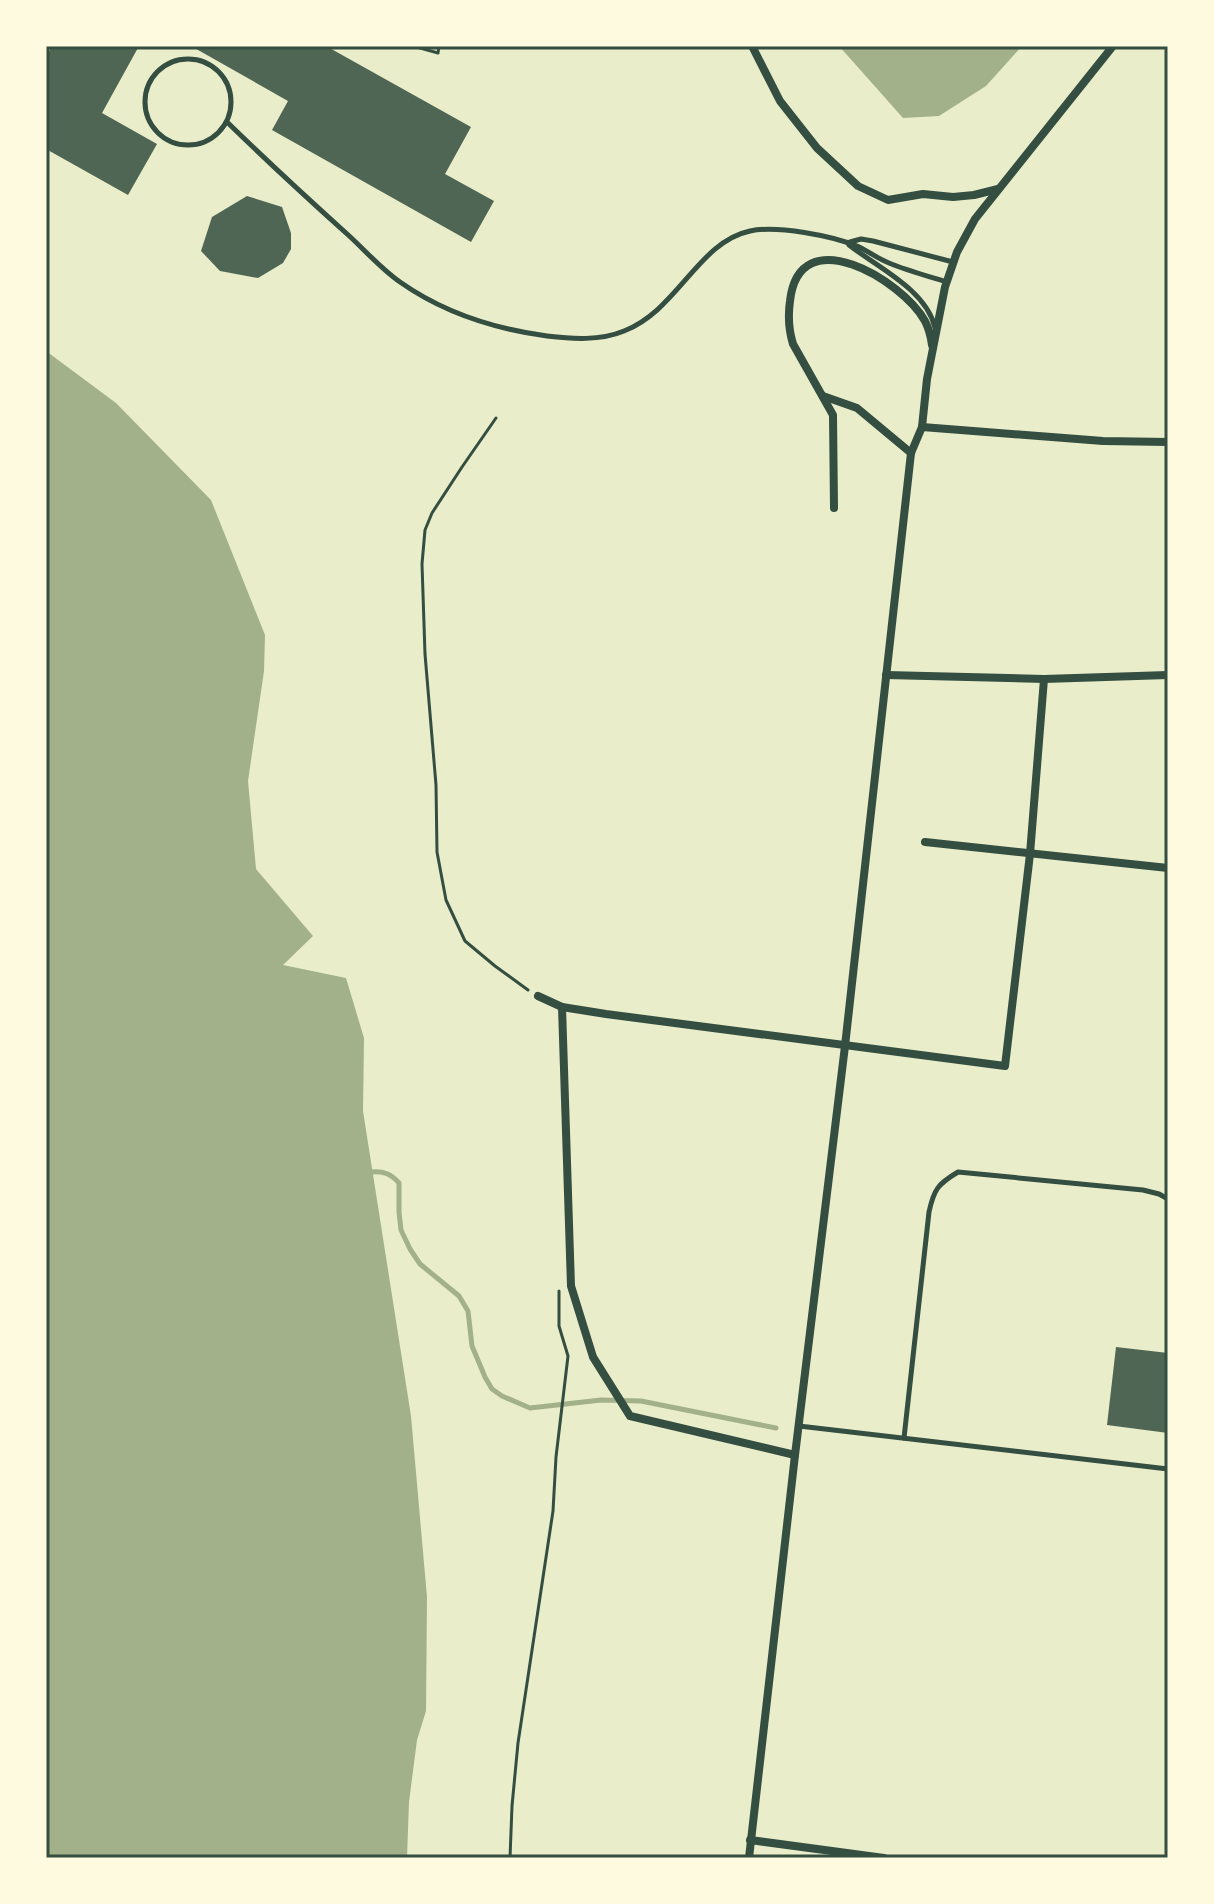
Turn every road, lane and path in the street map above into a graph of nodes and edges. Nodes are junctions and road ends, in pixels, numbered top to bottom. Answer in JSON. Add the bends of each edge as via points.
{"nodes":[{"id":1,"x":413,"y":46,"type":"edge"},
{"id":2,"x":439,"y":46,"type":"edge"},
{"id":3,"x":752,"y":46,"type":"edge"},
{"id":4,"x":1113,"y":46,"type":"edge"},
{"id":5,"x":227,"y":122,"type":"junction"},
{"id":6,"x":999,"y":188,"type":"junction"},
{"id":7,"x":845,"y":243,"type":"junction"},
{"id":8,"x":953,"y":262,"type":"junction"},
{"id":9,"x":947,"y":282,"type":"junction"},
{"id":10,"x":936,"y":335,"type":"junction"},
{"id":11,"x":933,"y":351,"type":"junction"},
{"id":12,"x":823,"y":396,"type":"junction"},
{"id":13,"x":496,"y":418,"type":"dead end"},
{"id":14,"x":922,"y":427,"type":"junction"},
{"id":15,"x":1168,"y":442,"type":"edge"},
{"id":16,"x":911,"y":453,"type":"junction"},
{"id":17,"x":834,"y":508,"type":"dead end"},
{"id":18,"x":886,"y":675,"type":"junction"},
{"id":19,"x":1168,"y":675,"type":"edge"},
{"id":20,"x":1044,"y":679,"type":"junction"},
{"id":21,"x":925,"y":842,"type":"dead end"},
{"id":22,"x":1030,"y":854,"type":"junction"},
{"id":23,"x":1168,"y":868,"type":"edge"},
{"id":24,"x":538,"y":996,"type":"joint"},
{"id":25,"x":562,"y":1007,"type":"junction"},
{"id":26,"x":845,"y":1046,"type":"junction"},
{"id":27,"x":1168,"y":1199,"type":"edge"},
{"id":28,"x":565,"y":1376,"type":"dead end"},
{"id":29,"x":798,"y":1426,"type":"junction"},
{"id":30,"x":904,"y":1438,"type":"junction"},
{"id":31,"x":795,"y":1455,"type":"junction"},
{"id":32,"x":1168,"y":1469,"type":"edge"},
{"id":33,"x":750,"y":1840,"type":"junction"},
{"id":34,"x":863,"y":1857,"type":"edge"},
{"id":35,"x":510,"y":1858,"type":"edge"},
{"id":36,"x":749,"y":1858,"type":"edge"},
{"id":37,"x":884,"y":1858,"type":"edge"}],
"edges":[{"from":1,"to":2,"type":"path","via":[[438,53]]},
{"from":3,"to":6,"type":"street","via":[[780,101],[817,148],[858,186],[888,200],[974,195]]},
{"from":4,"to":6,"type":"street"},
{"from":5,"to":5,"type":"lane","via":[[231,93],[217,69],[204,61],[176,60],[153,77],[145,104],[155,129],[166,138],[193,145],[207,141]]},
{"from":5,"to":7,"type":"lane","via":[[399,282],[465,316],[523,333],[570,339],[623,332],[667,302],[726,239],[750,231],[778,229]]},
{"from":6,"to":8,"type":"street","via":[[975,219]]},
{"from":7,"to":8,"type":"lane","via":[[873,241]]},
{"from":7,"to":9,"type":"lane"},
{"from":7,"to":10,"type":"lane","via":[[919,298],[933,318]]},
{"from":8,"to":9,"type":"street"},
{"from":9,"to":10,"type":"street"},
{"from":10,"to":11,"type":"street"},
{"from":11,"to":12,"type":"street","via":[[926,323],[916,309],[869,271],[829,259],[808,266],[791,294],[791,335]]},
{"from":11,"to":14,"type":"street"},
{"from":12,"to":16,"type":"street","via":[[857,408]]},
{"from":12,"to":17,"type":"street","via":[[833,415]]},
{"from":13,"to":24,"type":"path","via":[[425,530],[425,654],[437,852],[446,900],[465,941]]},
{"from":14,"to":15,"type":"street"},
{"from":14,"to":16,"type":"street"},
{"from":16,"to":18,"type":"street"},
{"from":18,"to":20,"type":"street"},
{"from":18,"to":26,"type":"street"},
{"from":19,"to":20,"type":"street"},
{"from":20,"to":22,"type":"street"},
{"from":21,"to":22,"type":"street"},
{"from":22,"to":23,"type":"street"},
{"from":22,"to":26,"type":"street","via":[[1005,1066]]},
{"from":24,"to":25,"type":"street"},
{"from":25,"to":26,"type":"street"},
{"from":25,"to":31,"type":"street","via":[[571,1286],[593,1357],[630,1416]]},
{"from":26,"to":29,"type":"street"},
{"from":27,"to":30,"type":"lane","via":[[1143,1190],[958,1172],[938,1186],[929,1212]]},
{"from":28,"to":35,"type":"path","via":[[553,1511],[518,1743]]},
{"from":29,"to":30,"type":"lane"},
{"from":29,"to":31,"type":"street"},
{"from":30,"to":32,"type":"lane"},
{"from":31,"to":33,"type":"street"},
{"from":33,"to":34,"type":"street"},
{"from":33,"to":36,"type":"street"},
{"from":34,"to":37,"type":"street"}]}
